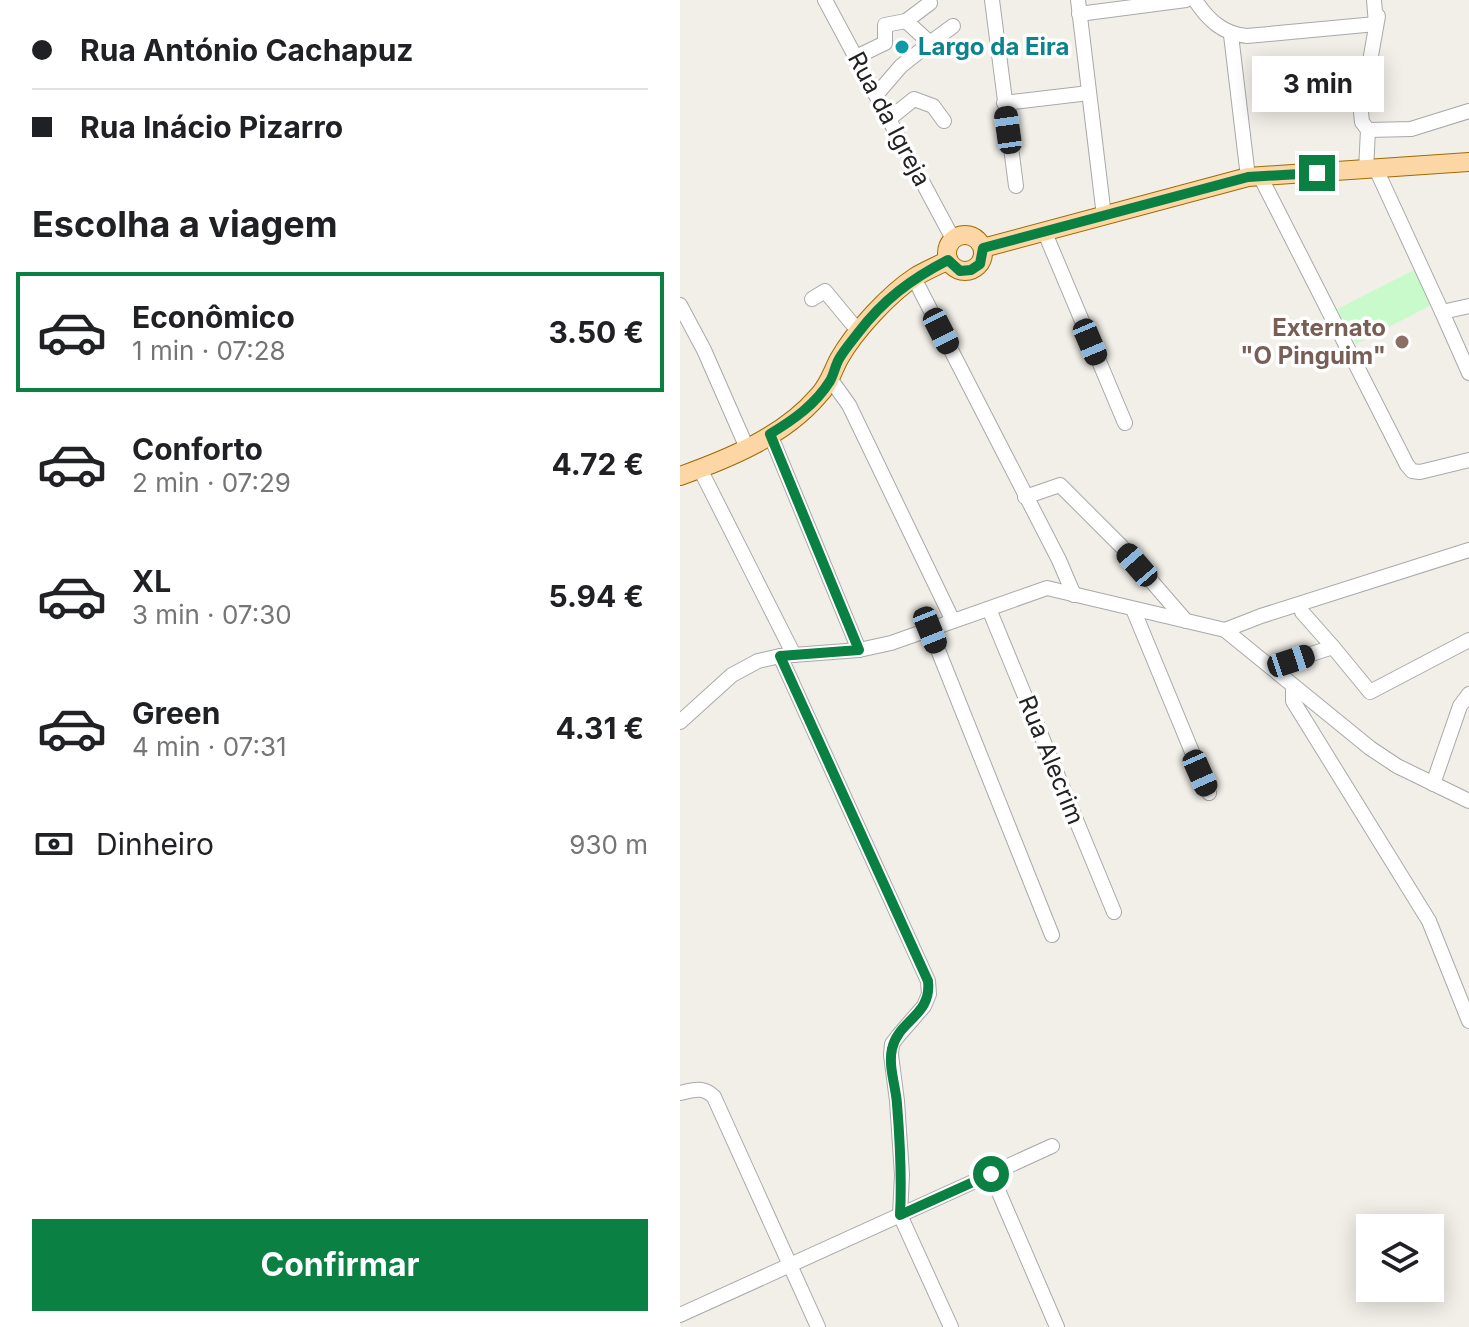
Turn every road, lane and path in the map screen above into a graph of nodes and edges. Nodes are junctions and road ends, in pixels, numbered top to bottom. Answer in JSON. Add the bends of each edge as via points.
{"nodes":[{"id":1,"x":825,"y":0,"type":"edge"},
{"id":2,"x":992,"y":0,"type":"edge"},
{"id":3,"x":1186,"y":0,"type":"edge"},
{"id":4,"x":1195,"y":0,"type":"edge"},
{"id":5,"x":1374,"y":0,"type":"edge"},
{"id":6,"x":1381,"y":0,"type":"edge"},
{"id":7,"x":930,"y":3,"type":"dead end"},
{"id":8,"x":1078,"y":7,"type":"edge"},
{"id":9,"x":906,"y":21,"type":"junction"},
{"id":10,"x":1376,"y":24,"type":"junction"},
{"id":11,"x":953,"y":26,"type":"dead end"},
{"id":12,"x":1231,"y":35,"type":"junction"},
{"id":13,"x":885,"y":43,"type":"junction"},
{"id":14,"x":930,"y":43,"type":"junction"},
{"id":15,"x":856,"y":57,"type":"junction"},
{"id":16,"x":901,"y":66,"type":"junction"},
{"id":17,"x":1089,"y":93,"type":"junction"},
{"id":18,"x":876,"y":95,"type":"junction"},
{"id":19,"x":1004,"y":103,"type":"junction"},
{"id":20,"x":1469,"y":111,"type":"edge"},
{"id":21,"x":889,"y":119,"type":"junction"},
{"id":22,"x":944,"y":121,"type":"dead end"},
{"id":23,"x":1368,"y":130,"type":"junction"},
{"id":24,"x":1469,"y":162,"type":"edge"},
{"id":25,"x":1371,"y":169,"type":"junction"},
{"id":26,"x":1254,"y":176,"type":"junction"},
{"id":27,"x":1016,"y":186,"type":"dead end"},
{"id":28,"x":1104,"y":216,"type":"junction"},
{"id":29,"x":1045,"y":233,"type":"junction"},
{"id":30,"x":953,"y":239,"type":"junction"},
{"id":31,"x":983,"y":248,"type":"junction"},
{"id":32,"x":948,"y":260,"type":"junction"},
{"id":33,"x":914,"y":278,"type":"junction"},
{"id":34,"x":812,"y":299,"type":"dead end"},
{"id":35,"x":680,"y":305,"type":"edge"},
{"id":36,"x":1469,"y":306,"type":"edge"},
{"id":37,"x":1442,"y":312,"type":"junction"},
{"id":38,"x":859,"y":332,"type":"junction"},
{"id":39,"x":1469,"y":373,"type":"edge"},
{"id":40,"x":831,"y":380,"type":"junction"},
{"id":41,"x":1125,"y":423,"type":"dead end"},
{"id":42,"x":770,"y":434,"type":"junction"},
{"id":43,"x":747,"y":448,"type":"junction"},
{"id":44,"x":1469,"y":460,"type":"edge"},
{"id":45,"x":700,"y":469,"type":"junction"},
{"id":46,"x":680,"y":476,"type":"edge"},
{"id":47,"x":1025,"y":497,"type":"junction"},
{"id":48,"x":1469,"y":550,"type":"edge"},
{"id":49,"x":1074,"y":595,"type":"junction"},
{"id":50,"x":989,"y":609,"type":"junction"},
{"id":51,"x":1133,"y":609,"type":"junction"},
{"id":52,"x":1302,"y":612,"type":"dead end"},
{"id":53,"x":953,"y":621,"type":"junction"},
{"id":54,"x":1186,"y":621,"type":"junction"},
{"id":55,"x":930,"y":630,"type":"junction"},
{"id":56,"x":1225,"y":630,"type":"junction"},
{"id":57,"x":1469,"y":640,"type":"edge"},
{"id":58,"x":1333,"y":647,"type":"junction"},
{"id":59,"x":859,"y":650,"type":"junction"},
{"id":60,"x":787,"y":655,"type":"junction"},
{"id":61,"x":1271,"y":667,"type":"junction"},
{"id":62,"x":1293,"y":686,"type":"junction"},
{"id":63,"x":1469,"y":694,"type":"edge"},
{"id":64,"x":682,"y":715,"type":"edge"},
{"id":65,"x":1433,"y":784,"type":"junction"},
{"id":66,"x":1209,"y":793,"type":"dead end"},
{"id":67,"x":1469,"y":801,"type":"edge"},
{"id":68,"x":1114,"y":912,"type":"dead end"},
{"id":69,"x":1052,"y":935,"type":"dead end"},
{"id":70,"x":1469,"y":1021,"type":"edge"},
{"id":71,"x":680,"y":1093,"type":"edge"},
{"id":72,"x":1052,"y":1146,"type":"dead end"},
{"id":73,"x":991,"y":1174,"type":"junction"},
{"id":74,"x":900,"y":1215,"type":"junction"},
{"id":75,"x":790,"y":1265,"type":"junction"},
{"id":76,"x":683,"y":1316,"type":"edge"},
{"id":77,"x":818,"y":1327,"type":"edge"},
{"id":78,"x":951,"y":1327,"type":"edge"},
{"id":79,"x":1057,"y":1327,"type":"edge"}],
"edges":[{"from":1,"to":15,"type":"street","name":"Rua da Igreja"},
{"from":2,"to":19,"type":"street"},
{"from":3,"to":8,"type":"street"},
{"from":4,"to":12,"type":"street"},
{"from":5,"to":10,"type":"street"},
{"from":6,"to":10,"type":"street"},
{"from":7,"to":9,"type":"street"},
{"from":8,"to":17,"type":"street"},
{"from":9,"to":13,"type":"street","via":[[885,25]]},
{"from":9,"to":14,"type":"street"},
{"from":10,"to":12,"type":"street"},
{"from":10,"to":23,"type":"street","via":[[1361,112]]},
{"from":11,"to":14,"type":"street"},
{"from":12,"to":26,"type":"street"},
{"from":13,"to":15,"type":"street"},
{"from":13,"to":16,"type":"street"},
{"from":14,"to":16,"type":"street"},
{"from":15,"to":18,"type":"street","name":"Rua da Igreja"},
{"from":16,"to":18,"type":"street"},
{"from":17,"to":19,"type":"street"},
{"from":17,"to":28,"type":"street"},
{"from":18,"to":21,"type":"street","name":"Rua da Igreja"},
{"from":19,"to":27,"type":"street"},
{"from":20,"to":23,"type":"street","via":[[1411,129]]},
{"from":21,"to":22,"type":"street","via":[[914,99],[933,106]]},
{"from":21,"to":30,"type":"street","name":"Rua da Igreja"},
{"from":23,"to":25,"type":"street"},
{"from":24,"to":25,"type":"main road"},
{"from":25,"to":26,"type":"main road"},
{"from":25,"to":37,"type":"street"},
{"from":26,"to":28,"type":"main road"},
{"from":26,"to":44,"type":"street","via":[[1407,465],[1420,472]]},
{"from":28,"to":29,"type":"main road"},
{"from":29,"to":31,"type":"main road"},
{"from":29,"to":41,"type":"street"},
{"from":30,"to":31,"type":"main road","via":[[973,236]]},
{"from":30,"to":32,"type":"main road"},
{"from":31,"to":32,"type":"main road","via":[[980,264],[971,270],[960,271]]},
{"from":32,"to":33,"type":"main road"},
{"from":33,"to":38,"type":"main road"},
{"from":33,"to":47,"type":"street"},
{"from":34,"to":38,"type":"street","via":[[825,291]]},
{"from":35,"to":43,"type":"street"},
{"from":36,"to":37,"type":"street"},
{"from":37,"to":39,"type":"street"},
{"from":38,"to":40,"type":"main road"},
{"from":40,"to":42,"type":"main road","via":[[799,416]]},
{"from":40,"to":53,"type":"street","via":[[849,405]]},
{"from":42,"to":43,"type":"main road"},
{"from":42,"to":59,"type":"street"},
{"from":43,"to":45,"type":"main road"},
{"from":45,"to":46,"type":"main road"},
{"from":45,"to":60,"type":"street"},
{"from":47,"to":49,"type":"street"},
{"from":47,"to":54,"type":"street","via":[[1060,485]]},
{"from":48,"to":56,"type":"street"},
{"from":49,"to":50,"type":"street","via":[[1047,588]]},
{"from":49,"to":51,"type":"street"},
{"from":50,"to":53,"type":"street"},
{"from":50,"to":68,"type":"street","name":"Rua Alecrim"},
{"from":51,"to":54,"type":"street"},
{"from":51,"to":66,"type":"street"},
{"from":52,"to":58,"type":"street"},
{"from":53,"to":55,"type":"street"},
{"from":54,"to":56,"type":"street"},
{"from":55,"to":59,"type":"street"},
{"from":55,"to":69,"type":"street"},
{"from":56,"to":61,"type":"street"},
{"from":57,"to":58,"type":"street","via":[[1370,692]]},
{"from":58,"to":61,"type":"street"},
{"from":59,"to":60,"type":"street"},
{"from":60,"to":64,"type":"street","via":[[758,661],[732,675]]},
{"from":60,"to":74,"type":"street","via":[[928,981],[924,1006],[892,1044]]},
{"from":61,"to":62,"type":"street"},
{"from":62,"to":65,"type":"street","via":[[1370,748]]},
{"from":62,"to":70,"type":"street","via":[[1293,701],[1429,921]]},
{"from":63,"to":65,"type":"street"},
{"from":65,"to":67,"type":"street"},
{"from":71,"to":75,"type":"street","via":[[699,1089],[714,1097]]},
{"from":72,"to":73,"type":"street"},
{"from":73,"to":74,"type":"street"},
{"from":73,"to":79,"type":"street"},
{"from":74,"to":75,"type":"street"},
{"from":74,"to":78,"type":"street"},
{"from":75,"to":76,"type":"street"},
{"from":75,"to":77,"type":"street"}]}
